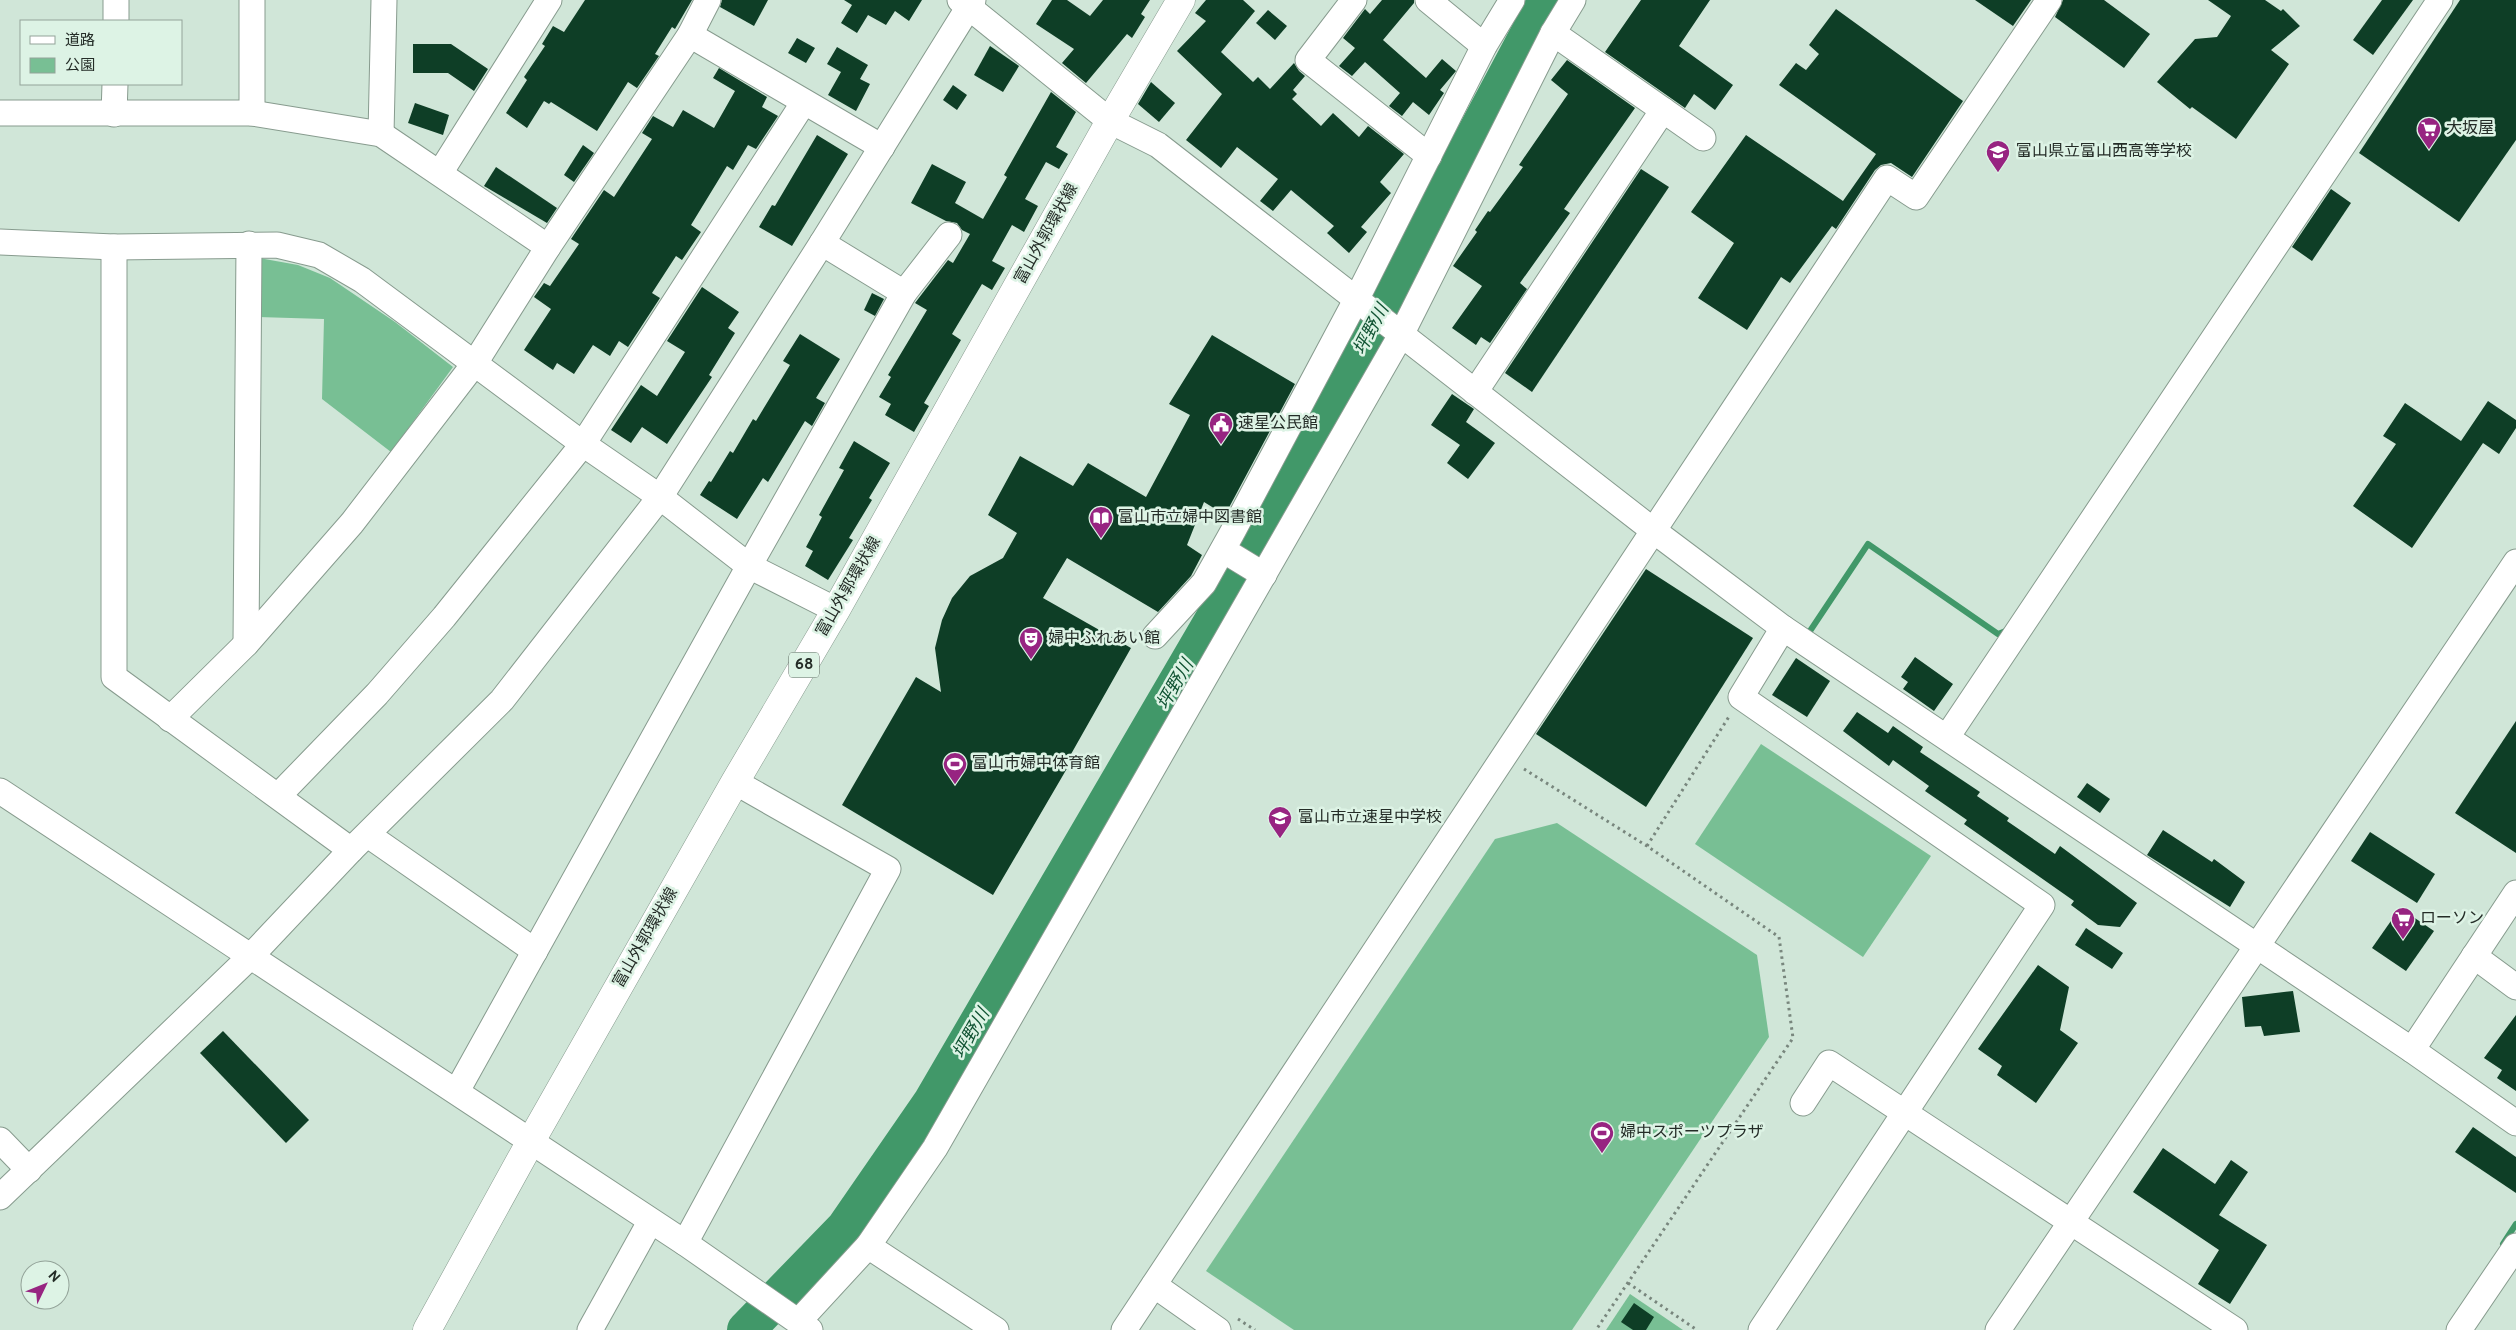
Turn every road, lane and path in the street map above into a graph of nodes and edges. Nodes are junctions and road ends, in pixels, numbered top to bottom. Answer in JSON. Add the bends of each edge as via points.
{"nodes":[{"id":1,"x":116,"y":0,"type":"edge"},
{"id":2,"x":252,"y":0,"type":"edge"},
{"id":3,"x":384,"y":0,"type":"edge"},
{"id":4,"x":549,"y":0,"type":"edge"},
{"id":5,"x":708,"y":0,"type":"edge"},
{"id":6,"x":1181,"y":0,"type":"edge"},
{"id":7,"x":1354,"y":0,"type":"edge"},
{"id":8,"x":1428,"y":0,"type":"edge"},
{"id":9,"x":1512,"y":0,"type":"edge"},
{"id":10,"x":1573,"y":0,"type":"edge"},
{"id":11,"x":2049,"y":0,"type":"edge"},
{"id":12,"x":2440,"y":0,"type":"edge"},
{"id":13,"x":967,"y":2,"type":"edge"},
{"id":14,"x":116,"y":20,"type":"edge"},
{"id":15,"x":1553,"y":33,"type":"junction"},
{"id":16,"x":690,"y":35,"type":"junction"},
{"id":17,"x":1484,"y":46,"type":"junction"},
{"id":18,"x":115,"y":85,"type":"edge"},
{"id":19,"x":804,"y":102,"type":"junction"},
{"id":20,"x":1663,"y":110,"type":"junction"},
{"id":21,"x":0,"y":113,"type":"edge"},
{"id":22,"x":252,"y":113,"type":"junction"},
{"id":23,"x":114,"y":114,"type":"junction"},
{"id":24,"x":1110,"y":121,"type":"junction"},
{"id":25,"x":381,"y":134,"type":"junction"},
{"id":26,"x":1703,"y":138,"type":"dead end"},
{"id":27,"x":882,"y":147,"type":"junction"},
{"id":28,"x":1429,"y":156,"type":"junction"},
{"id":29,"x":440,"y":173,"type":"junction"},
{"id":30,"x":949,"y":234,"type":"dead end"},
{"id":31,"x":0,"y":242,"type":"edge"},
{"id":32,"x":822,"y":243,"type":"junction"},
{"id":33,"x":249,"y":244,"type":"junction"},
{"id":34,"x":114,"y":247,"type":"junction"},
{"id":35,"x":548,"y":247,"type":"junction"},
{"id":36,"x":904,"y":293,"type":"junction"},
{"id":37,"x":1356,"y":300,"type":"junction"},
{"id":38,"x":1401,"y":335,"type":"junction"},
{"id":39,"x":475,"y":363,"type":"junction"},
{"id":40,"x":1475,"y":392,"type":"junction"},
{"id":41,"x":583,"y":444,"type":"junction"},
{"id":42,"x":660,"y":497,"type":"junction"},
{"id":43,"x":1654,"y":531,"type":"junction"},
{"id":44,"x":1223,"y":550,"type":"junction"},
{"id":45,"x":749,"y":566,"type":"junction"},
{"id":46,"x":2514,"y":570,"type":"edge"},
{"id":47,"x":1264,"y":575,"type":"junction"},
{"id":48,"x":836,"y":610,"type":"junction"},
{"id":49,"x":1783,"y":628,"type":"junction"},
{"id":50,"x":1155,"y":636,"type":"dead end"},
{"id":51,"x":246,"y":644,"type":"junction"},
{"id":52,"x":1741,"y":696,"type":"junction"},
{"id":53,"x":170,"y":719,"type":"junction"},
{"id":54,"x":1947,"y":736,"type":"junction"},
{"id":55,"x":1525,"y":768,"type":"dead end"},
{"id":56,"x":735,"y":782,"type":"junction"},
{"id":57,"x":0,"y":791,"type":"edge"},
{"id":58,"x":279,"y":795,"type":"junction"},
{"id":59,"x":360,"y":842,"type":"junction"},
{"id":60,"x":1647,"y":846,"type":"junction"},
{"id":61,"x":2516,"y":893,"type":"edge"},
{"id":62,"x":2256,"y":946,"type":"junction"},
{"id":63,"x":535,"y":950,"type":"junction"},
{"id":64,"x":2474,"y":956,"type":"junction"},
{"id":65,"x":250,"y":957,"type":"junction"},
{"id":66,"x":2516,"y":987,"type":"edge"},
{"id":67,"x":2412,"y":1050,"type":"junction"},
{"id":68,"x":457,"y":1091,"type":"junction"},
{"id":69,"x":1804,"y":1103,"type":"dead end"},
{"id":70,"x":1906,"y":1114,"type":"junction"},
{"id":71,"x":2516,"y":1123,"type":"edge"},
{"id":72,"x":0,"y":1140,"type":"edge"},
{"id":73,"x":531,"y":1141,"type":"junction"},
{"id":74,"x":29,"y":1170,"type":"junction"},
{"id":75,"x":0,"y":1197,"type":"edge"},
{"id":76,"x":2072,"y":1221,"type":"junction"},
{"id":77,"x":650,"y":1222,"type":"junction"},
{"id":78,"x":684,"y":1243,"type":"junction"},
{"id":79,"x":868,"y":1246,"type":"junction"},
{"id":80,"x":2516,"y":1246,"type":"edge"},
{"id":81,"x":1628,"y":1283,"type":"junction"},
{"id":82,"x":1154,"y":1285,"type":"junction"},
{"id":83,"x":802,"y":1325,"type":"edge"},
{"id":84,"x":427,"y":1330,"type":"edge"},
{"id":85,"x":590,"y":1330,"type":"edge"},
{"id":86,"x":996,"y":1330,"type":"edge"},
{"id":87,"x":1124,"y":1330,"type":"edge"},
{"id":88,"x":1218,"y":1330,"type":"edge"},
{"id":89,"x":1596,"y":1330,"type":"edge"},
{"id":90,"x":1697,"y":1330,"type":"edge"},
{"id":91,"x":1761,"y":1330,"type":"edge"},
{"id":92,"x":1998,"y":1330,"type":"edge"},
{"id":93,"x":2235,"y":1330,"type":"edge"},
{"id":94,"x":2459,"y":1330,"type":"edge"}],
"edges":[{"from":1,"to":14,"type":"street"},
{"from":2,"to":22,"type":"street"},
{"from":3,"to":25,"type":"street"},
{"from":4,"to":29,"type":"street"},
{"from":5,"to":16,"type":"street"},
{"from":6,"to":24,"type":"main road","name":"富山外郭環状線","number":"68"},
{"from":7,"to":28,"type":"street","via":[[1308,60]]},
{"from":8,"to":17,"type":"street"},
{"from":9,"to":17,"type":"street"},
{"from":10,"to":15,"type":"street"},
{"from":11,"to":43,"type":"street","via":[[1916,197],[1887,178]]},
{"from":12,"to":54,"type":"street"},
{"from":13,"to":24,"type":"street"},
{"from":13,"to":27,"type":"street"},
{"from":15,"to":20,"type":"street"},
{"from":15,"to":38,"type":"street"},
{"from":16,"to":19,"type":"street"},
{"from":16,"to":35,"type":"street"},
{"from":17,"to":28,"type":"street"},
{"from":18,"to":23,"type":"street"},
{"from":19,"to":27,"type":"street"},
{"from":19,"to":41,"type":"street"},
{"from":20,"to":26,"type":"street"},
{"from":20,"to":40,"type":"street"},
{"from":21,"to":23,"type":"street"},
{"from":22,"to":23,"type":"street"},
{"from":22,"to":25,"type":"street"},
{"from":24,"to":37,"type":"street","via":[[1158,145]]},
{"from":24,"to":48,"type":"main road","name":"富山外郭環状線","number":"68"},
{"from":25,"to":29,"type":"street"},
{"from":27,"to":32,"type":"street"},
{"from":28,"to":37,"type":"street"},
{"from":29,"to":35,"type":"street"},
{"from":30,"to":36,"type":"street"},
{"from":31,"to":34,"type":"street"},
{"from":32,"to":36,"type":"street"},
{"from":32,"to":42,"type":"street"},
{"from":33,"to":34,"type":"street"},
{"from":33,"to":39,"type":"street","via":[[277,245],[319,255],[362,280]]},
{"from":33,"to":51,"type":"street"},
{"from":34,"to":53,"type":"street","via":[[114,677]]},
{"from":35,"to":39,"type":"street"},
{"from":36,"to":45,"type":"street"},
{"from":37,"to":38,"type":"street"},
{"from":37,"to":44,"type":"street"},
{"from":38,"to":40,"type":"street"},
{"from":38,"to":47,"type":"street"},
{"from":39,"to":41,"type":"street"},
{"from":39,"to":51,"type":"street","via":[[352,523]]},
{"from":40,"to":43,"type":"street"},
{"from":41,"to":42,"type":"street"},
{"from":41,"to":58,"type":"street","via":[[444,617],[377,694]]},
{"from":42,"to":45,"type":"street"},
{"from":42,"to":59,"type":"street","via":[[502,700]]},
{"from":43,"to":49,"type":"street"},
{"from":43,"to":82,"type":"street"},
{"from":44,"to":47,"type":"street"},
{"from":44,"to":50,"type":"street","via":[[1204,582]]},
{"from":45,"to":48,"type":"street"},
{"from":45,"to":63,"type":"street"},
{"from":46,"to":62,"type":"street"},
{"from":47,"to":79,"type":"street","via":[[935,1148]]},
{"from":48,"to":56,"type":"main road","name":"富山外郭環状線","number":"68"},
{"from":49,"to":52,"type":"street"},
{"from":49,"to":54,"type":"street"},
{"from":51,"to":53,"type":"street"},
{"from":52,"to":60,"type":"path"},
{"from":52,"to":70,"type":"street","via":[[2042,905]]},
{"from":53,"to":58,"type":"street"},
{"from":54,"to":62,"type":"street"},
{"from":55,"to":60,"type":"path"},
{"from":56,"to":73,"type":"main road","name":"富山外郭環状線","number":"68"},
{"from":56,"to":78,"type":"street","via":[[888,869]]},
{"from":57,"to":65,"type":"street"},
{"from":58,"to":59,"type":"street"},
{"from":59,"to":63,"type":"street"},
{"from":59,"to":65,"type":"street"},
{"from":60,"to":81,"type":"path","via":[[1778,937],[1793,1038]]},
{"from":61,"to":64,"type":"street"},
{"from":62,"to":67,"type":"street"},
{"from":62,"to":76,"type":"street"},
{"from":63,"to":68,"type":"street"},
{"from":64,"to":66,"type":"street"},
{"from":64,"to":67,"type":"street"},
{"from":65,"to":68,"type":"street"},
{"from":65,"to":74,"type":"street"},
{"from":67,"to":71,"type":"street"},
{"from":68,"to":73,"type":"street"},
{"from":69,"to":70,"type":"street","via":[[1829,1063]]},
{"from":70,"to":76,"type":"street"},
{"from":70,"to":91,"type":"street"},
{"from":72,"to":74,"type":"street"},
{"from":73,"to":77,"type":"street"},
{"from":73,"to":84,"type":"main road","name":"富山外郭環状線","number":"68"},
{"from":74,"to":75,"type":"street"},
{"from":76,"to":92,"type":"street"},
{"from":76,"to":93,"type":"street"},
{"from":77,"to":78,"type":"street"},
{"from":77,"to":85,"type":"street"},
{"from":78,"to":83,"type":"street"},
{"from":79,"to":83,"type":"street"},
{"from":79,"to":86,"type":"street"},
{"from":80,"to":94,"type":"street"},
{"from":81,"to":89,"type":"path"},
{"from":81,"to":90,"type":"path"},
{"from":82,"to":87,"type":"street"},
{"from":82,"to":88,"type":"street"}]}
